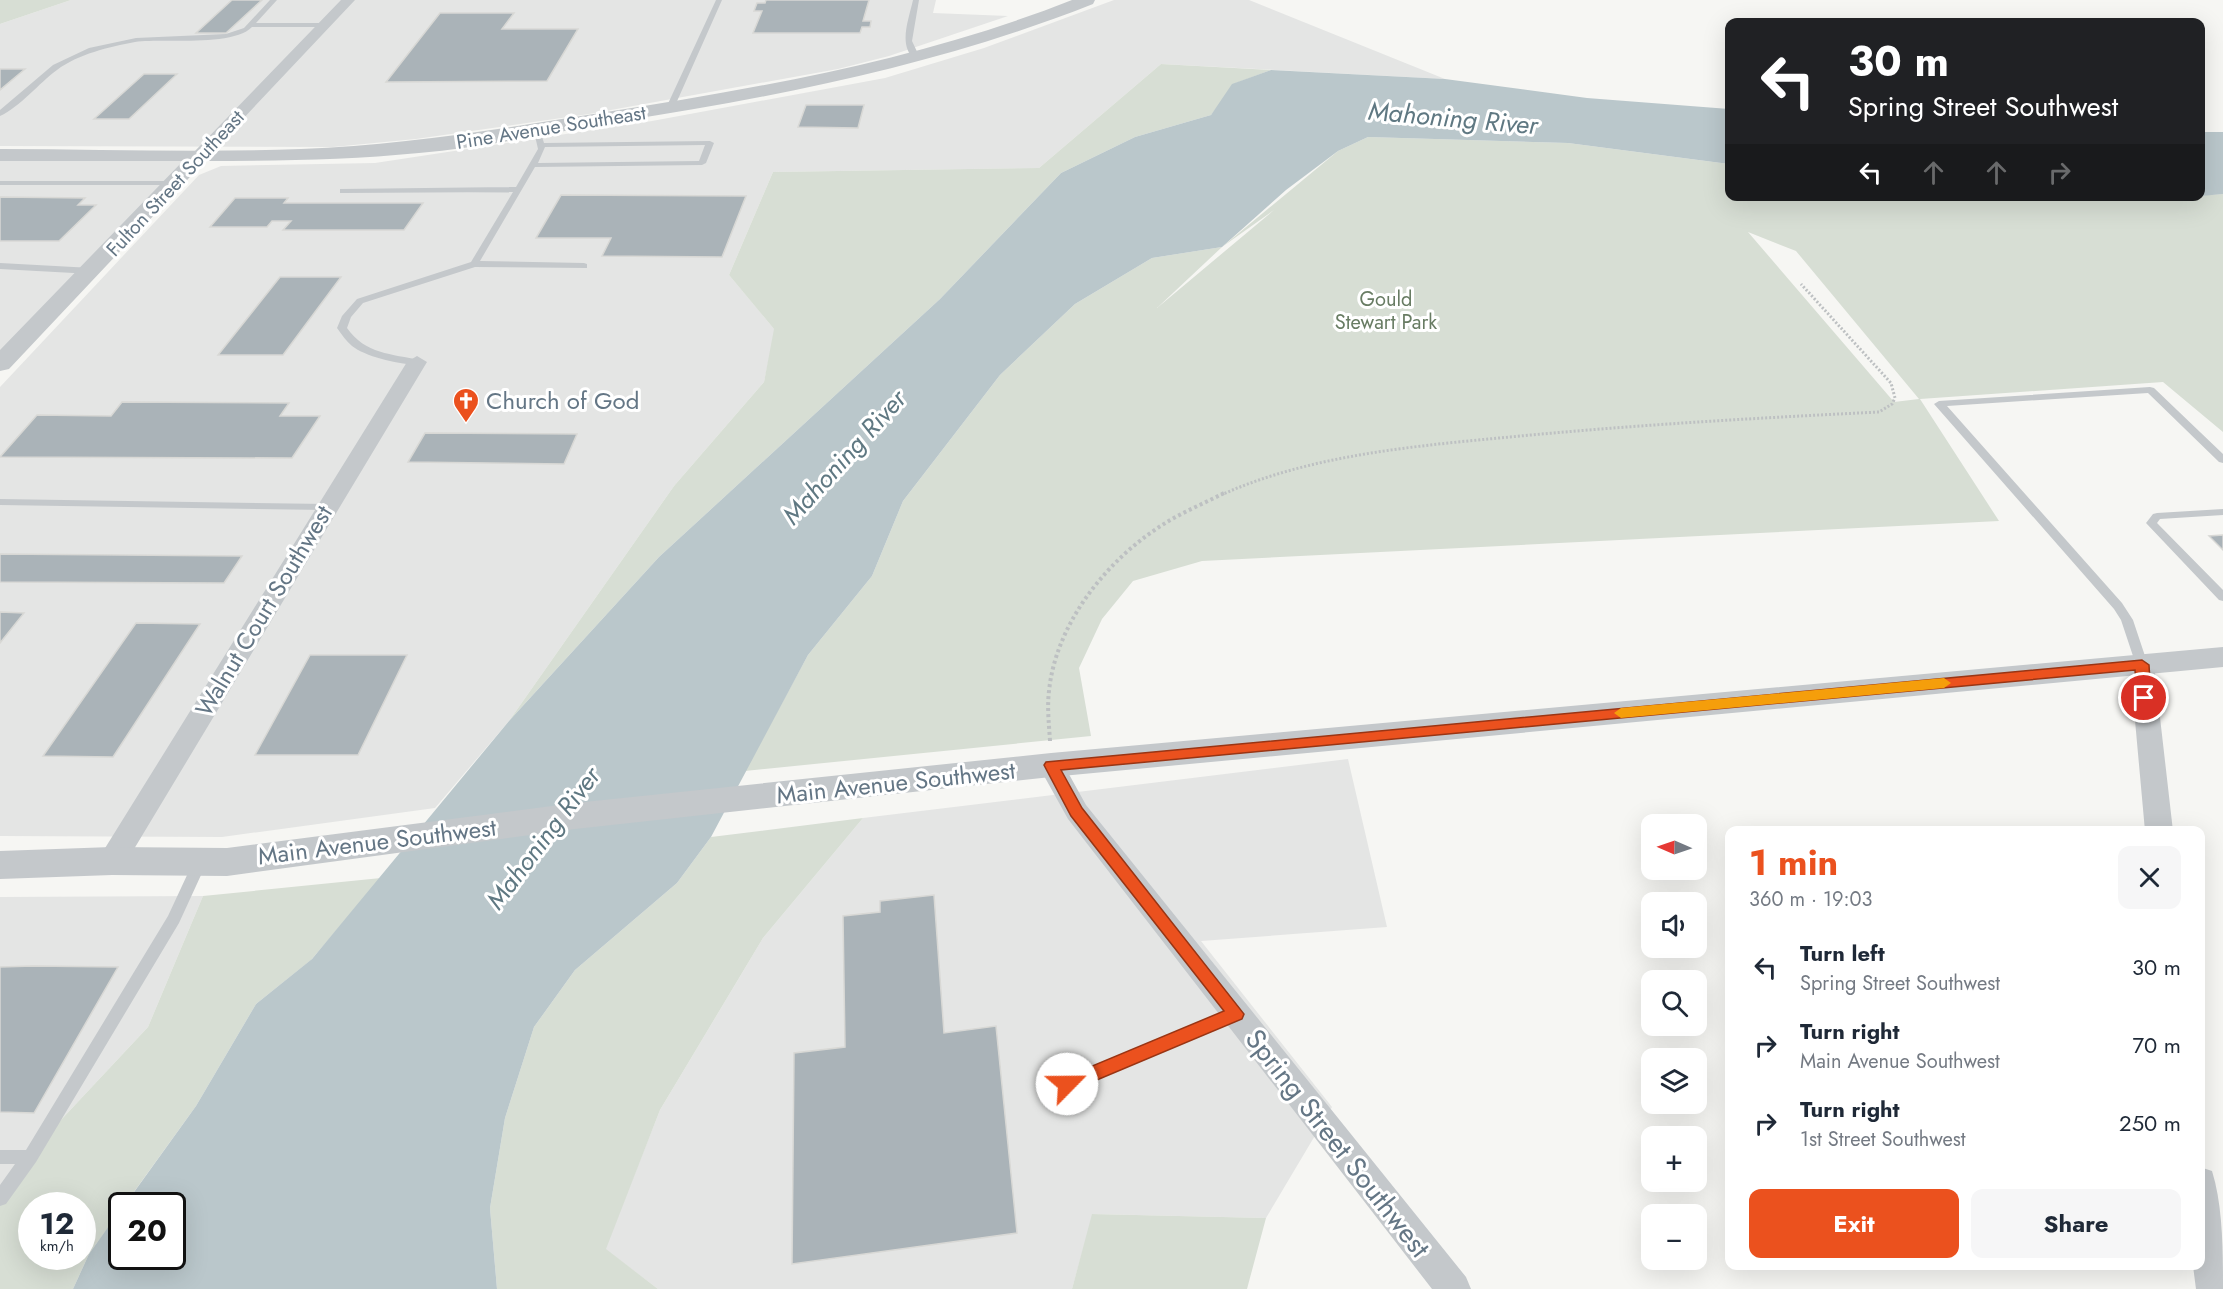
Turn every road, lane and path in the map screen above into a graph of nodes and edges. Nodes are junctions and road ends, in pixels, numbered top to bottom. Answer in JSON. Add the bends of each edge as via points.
{"nodes":[{"id":1,"x":274,"y":0,"type":"edge"},
{"id":2,"x":348,"y":0,"type":"edge"},
{"id":3,"x":719,"y":0,"type":"edge"},
{"id":4,"x":916,"y":0,"type":"edge"},
{"id":5,"x":1087,"y":0,"type":"edge"},
{"id":6,"x":249,"y":25,"type":"junction"},
{"id":7,"x":324,"y":25,"type":"junction"},
{"id":8,"x":916,"y":58,"type":"junction"},
{"id":9,"x":670,"y":108,"type":"junction"},
{"id":10,"x":0,"y":114,"type":"edge"},
{"id":11,"x":538,"y":137,"type":"junction"},
{"id":12,"x":0,"y":155,"type":"edge"},
{"id":13,"x":200,"y":155,"type":"junction"},
{"id":14,"x":532,"y":165,"type":"junction"},
{"id":15,"x":0,"y":183,"type":"edge"},
{"id":16,"x":176,"y":183,"type":"junction"},
{"id":17,"x":518,"y":189,"type":"junction"},
{"id":18,"x":343,"y":191,"type":"dead end"},
{"id":19,"x":474,"y":264,"type":"junction"},
{"id":20,"x":0,"y":266,"type":"edge"},
{"id":21,"x":584,"y":266,"type":"dead end"},
{"id":22,"x":92,"y":271,"type":"junction"},
{"id":23,"x":1801,"y":284,"type":"dead end"},
{"id":24,"x":417,"y":362,"type":"joint"},
{"id":25,"x":0,"y":364,"type":"edge"},
{"id":26,"x":2223,"y":460,"type":"edge"},
{"id":27,"x":0,"y":502,"type":"edge"},
{"id":28,"x":327,"y":507,"type":"junction"},
{"id":29,"x":2223,"y":512,"type":"edge"},
{"id":30,"x":2223,"y":597,"type":"edge"},
{"id":31,"x":2223,"y":657,"type":"edge"},
{"id":32,"x":2142,"y":665,"type":"junction"},
{"id":33,"x":1051,"y":765,"type":"junction"},
{"id":34,"x":2158,"y":826,"type":"edge"},
{"id":35,"x":112,"y":861,"type":"junction"},
{"id":36,"x":213,"y":862,"type":"junction"},
{"id":37,"x":0,"y":865,"type":"edge"},
{"id":38,"x":1236,"y":1014,"type":"junction"},
{"id":39,"x":1067,"y":1084,"type":"dead end"},
{"id":40,"x":0,"y":1157,"type":"edge"},
{"id":41,"x":30,"y":1157,"type":"junction"},
{"id":42,"x":0,"y":1198,"type":"edge"},
{"id":43,"x":2205,"y":1223,"type":"edge"},
{"id":44,"x":1454,"y":1289,"type":"edge"},
{"id":45,"x":2213,"y":1289,"type":"edge"}],
"edges":[{"from":1,"to":6,"type":"lane"},
{"from":2,"to":7,"type":"street","name":"Fulton Street Southeast"},
{"from":3,"to":9,"type":"lane"},
{"from":4,"to":8,"type":"lane","via":[[908,41]]},
{"from":5,"to":8,"type":"street","name":"Pine Avenue Southeast","via":[[1018,27]]},
{"from":6,"to":7,"type":"lane"},
{"from":6,"to":10,"type":"lane","via":[[227,36],[136,40],[92,50],[56,67]]},
{"from":7,"to":13,"type":"street","name":"Fulton Street Southeast"},
{"from":8,"to":9,"type":"street","name":"Pine Avenue Southeast"},
{"from":9,"to":11,"type":"street","name":"Pine Avenue Southeast"},
{"from":11,"to":13,"type":"street","name":"Pine Avenue Southeast","via":[[376,152]]},
{"from":11,"to":14,"type":"lane","via":[[542,149]]},
{"from":11,"to":14,"type":"lane","via":[[710,143],[702,163]]},
{"from":12,"to":13,"type":"street","name":"Pine Avenue Southeast"},
{"from":13,"to":16,"type":"street","name":"Fulton Street Southeast"},
{"from":14,"to":17,"type":"lane"},
{"from":15,"to":16,"type":"lane"},
{"from":16,"to":22,"type":"street","name":"Fulton Street Southeast"},
{"from":17,"to":18,"type":"lane"},
{"from":17,"to":19,"type":"lane"},
{"from":19,"to":21,"type":"lane"},
{"from":19,"to":24,"type":"lane","via":[[360,301],[346,316],[342,328],[349,342],[373,354]]},
{"from":20,"to":22,"type":"lane"},
{"from":22,"to":25,"type":"street","name":"Fulton Street Southeast"},
{"from":23,"to":33,"type":"path","via":[[1891,383],[1897,393],[1889,408],[1879,412],[1621,426],[1409,449],[1323,462],[1214,497],[1144,540],[1111,568],[1086,598],[1061,644],[1051,678],[1047,701]]},
{"from":24,"to":28,"type":"street","name":"Walnut Court Southwest"},
{"from":26,"to":32,"type":"lane","via":[[2150,390],[1939,404],[2118,606],[2127,620]]},
{"from":27,"to":28,"type":"lane"},
{"from":28,"to":35,"type":"street","name":"Walnut Court Southwest"},
{"from":29,"to":30,"type":"lane","via":[[2157,516],[2151,523]]},
{"from":31,"to":32,"type":"street","name":"Main Avenue Southwest"},
{"from":32,"to":33,"type":"street","name":"Main Avenue Southwest"},
{"from":32,"to":34,"type":"street"},
{"from":33,"to":36,"type":"street","name":"Main Avenue Southwest","via":[[575,816]]},
{"from":33,"to":38,"type":"street","name":"Spring Street Southwest","via":[[1077,812]]},
{"from":35,"to":36,"type":"street","name":"Main Avenue Southwest"},
{"from":35,"to":37,"type":"street","name":"Main Avenue Southwest"},
{"from":36,"to":41,"type":"lane","via":[[174,919]]},
{"from":38,"to":39,"type":"lane"},
{"from":38,"to":44,"type":"street","name":"Spring Street Southwest"},
{"from":40,"to":41,"type":"lane"},
{"from":41,"to":42,"type":"lane"},
{"from":43,"to":45,"type":"street"}]}
